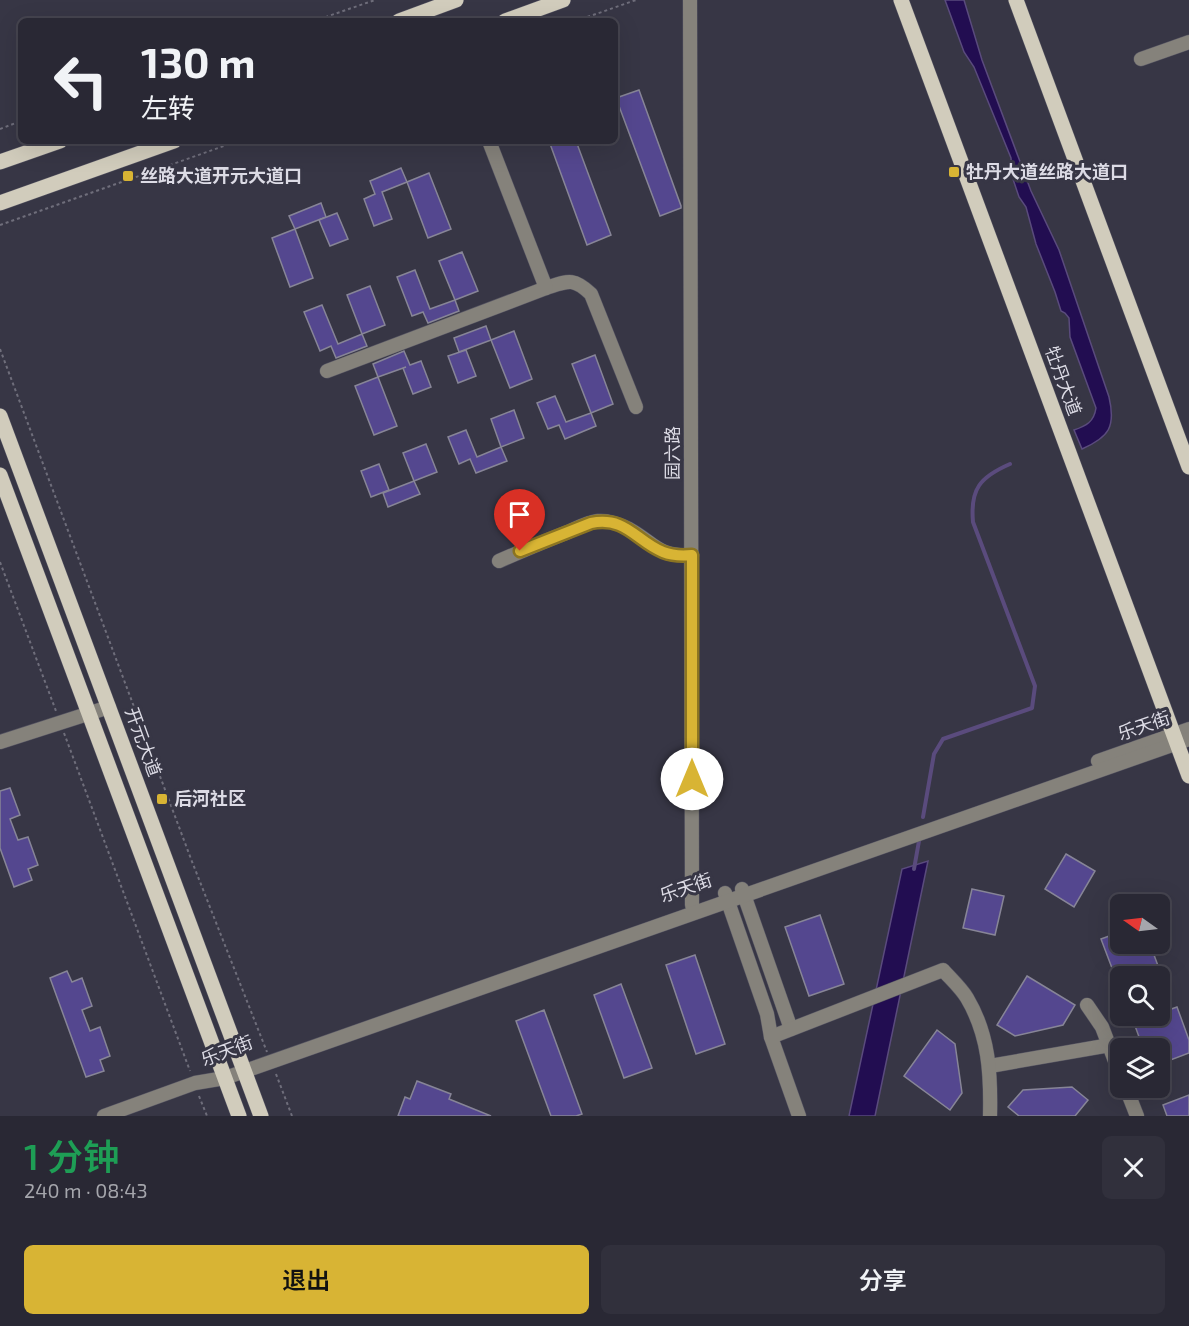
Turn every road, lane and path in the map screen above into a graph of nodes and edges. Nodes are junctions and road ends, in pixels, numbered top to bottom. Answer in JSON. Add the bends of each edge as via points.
{"nodes":[{"id":1,"x":375,"y":0,"type":"edge"},
{"id":2,"x":456,"y":0,"type":"edge"},
{"id":3,"x":563,"y":0,"type":"edge"},
{"id":4,"x":636,"y":0,"type":"edge"},
{"id":5,"x":690,"y":0,"type":"edge"},
{"id":6,"x":901,"y":0,"type":"edge"},
{"id":7,"x":1016,"y":0,"type":"edge"},
{"id":8,"x":323,"y":18,"type":"edge"},
{"id":9,"x":407,"y":18,"type":"edge"},
{"id":10,"x":513,"y":18,"type":"edge"},
{"id":11,"x":585,"y":18,"type":"edge"},
{"id":12,"x":1189,"y":42,"type":"edge"},
{"id":13,"x":1141,"y":59,"type":"dead end"},
{"id":14,"x":18,"y":122,"type":"edge"},
{"id":15,"x":0,"y":129,"type":"edge"},
{"id":16,"x":51,"y":144,"type":"edge"},
{"id":17,"x":166,"y":144,"type":"edge"},
{"id":18,"x":230,"y":144,"type":"edge"},
{"id":19,"x":490,"y":144,"type":"edge"},
{"id":20,"x":0,"y":162,"type":"edge"},
{"id":21,"x":0,"y":203,"type":"edge"},
{"id":22,"x":0,"y":225,"type":"edge"},
{"id":23,"x":546,"y":288,"type":"junction"},
{"id":24,"x":0,"y":349,"type":"edge"},
{"id":25,"x":327,"y":371,"type":"dead end"},
{"id":26,"x":636,"y":407,"type":"dead end"},
{"id":27,"x":0,"y":416,"type":"edge"},
{"id":28,"x":1189,"y":467,"type":"edge"},
{"id":29,"x":0,"y":475,"type":"edge"},
{"id":30,"x":692,"y":555,"type":"junction"},
{"id":31,"x":499,"y":561,"type":"dead end"},
{"id":32,"x":0,"y":562,"type":"edge"},
{"id":33,"x":109,"y":707,"type":"junction"},
{"id":34,"x":89,"y":713,"type":"junction"},
{"id":35,"x":60,"y":723,"type":"junction"},
{"id":36,"x":1189,"y":729,"type":"edge"},
{"id":37,"x":1180,"y":739,"type":"edge"},
{"id":38,"x":0,"y":742,"type":"edge"},
{"id":39,"x":1189,"y":777,"type":"edge"},
{"id":40,"x":743,"y":892,"type":"junction"},
{"id":41,"x":727,"y":897,"type":"junction"},
{"id":42,"x":692,"y":905,"type":"junction"},
{"id":43,"x":1087,"y":1005,"type":"dead end"},
{"id":44,"x":791,"y":1029,"type":"junction"},
{"id":45,"x":771,"y":1037,"type":"junction"},
{"id":46,"x":1110,"y":1046,"type":"joint"},
{"id":47,"x":270,"y":1059,"type":"junction"},
{"id":48,"x":990,"y":1066,"type":"junction"},
{"id":49,"x":243,"y":1068,"type":"junction"},
{"id":50,"x":224,"y":1076,"type":"junction"},
{"id":51,"x":195,"y":1083,"type":"junction"},
{"id":52,"x":1130,"y":1098,"type":"edge"},
{"id":53,"x":104,"y":1116,"type":"edge"},
{"id":54,"x":207,"y":1116,"type":"edge"},
{"id":55,"x":239,"y":1116,"type":"edge"},
{"id":56,"x":261,"y":1116,"type":"edge"},
{"id":57,"x":292,"y":1116,"type":"edge"},
{"id":58,"x":799,"y":1116,"type":"edge"},
{"id":59,"x":990,"y":1116,"type":"edge"},
{"id":60,"x":1137,"y":1116,"type":"edge"}],
"edges":[{"from":1,"to":8,"type":"path"},
{"from":2,"to":9,"type":"main road"},
{"from":3,"to":10,"type":"main road"},
{"from":4,"to":11,"type":"path"},
{"from":5,"to":30,"type":"street","name":"园六路"},
{"from":6,"to":37,"type":"main road","name":"牡丹大道"},
{"from":7,"to":28,"type":"main road"},
{"from":12,"to":13,"type":"street"},
{"from":14,"to":15,"type":"path"},
{"from":16,"to":20,"type":"main road"},
{"from":17,"to":21,"type":"main road"},
{"from":18,"to":22,"type":"path"},
{"from":19,"to":23,"type":"street"},
{"from":23,"to":25,"type":"street"},
{"from":23,"to":26,"type":"street","via":[[566,282],[580,284],[591,294]]},
{"from":24,"to":47,"type":"path"},
{"from":27,"to":33,"type":"main road","name":"开元大道"},
{"from":29,"to":34,"type":"main road"},
{"from":30,"to":31,"type":"street","via":[[667,554],[629,529],[601,521]]},
{"from":30,"to":42,"type":"street","name":"园六路"},
{"from":32,"to":35,"type":"path"},
{"from":33,"to":34,"type":"street"},
{"from":33,"to":49,"type":"main road","name":"开元大道"},
{"from":34,"to":35,"type":"street"},
{"from":34,"to":50,"type":"main road"},
{"from":35,"to":38,"type":"street"},
{"from":35,"to":51,"type":"path"},
{"from":36,"to":37,"type":"street","name":"乐天街"},
{"from":37,"to":39,"type":"main road","name":"牡丹大道"},
{"from":37,"to":40,"type":"street","name":"乐天街"},
{"from":40,"to":41,"type":"street","name":"乐天街"},
{"from":40,"to":44,"type":"street"},
{"from":41,"to":42,"type":"street","name":"乐天街"},
{"from":41,"to":45,"type":"street","via":[[767,1014]]},
{"from":41,"to":47,"type":"street","name":"乐天街"},
{"from":42,"to":47,"type":"street","name":"乐天街"},
{"from":43,"to":46,"type":"street"},
{"from":44,"to":45,"type":"street"},
{"from":44,"to":48,"type":"street","via":[[943,970],[967,997],[984,1035]]},
{"from":45,"to":58,"type":"street"},
{"from":46,"to":48,"type":"street"},
{"from":47,"to":49,"type":"street","name":"乐天街"},
{"from":47,"to":57,"type":"path"},
{"from":48,"to":59,"type":"street"},
{"from":49,"to":50,"type":"street","name":"乐天街"},
{"from":49,"to":56,"type":"main road","name":"开元大道"},
{"from":50,"to":51,"type":"street","name":"乐天街"},
{"from":50,"to":55,"type":"main road"},
{"from":51,"to":53,"type":"street","name":"乐天街"},
{"from":51,"to":54,"type":"path"},
{"from":52,"to":60,"type":"street"}]}
